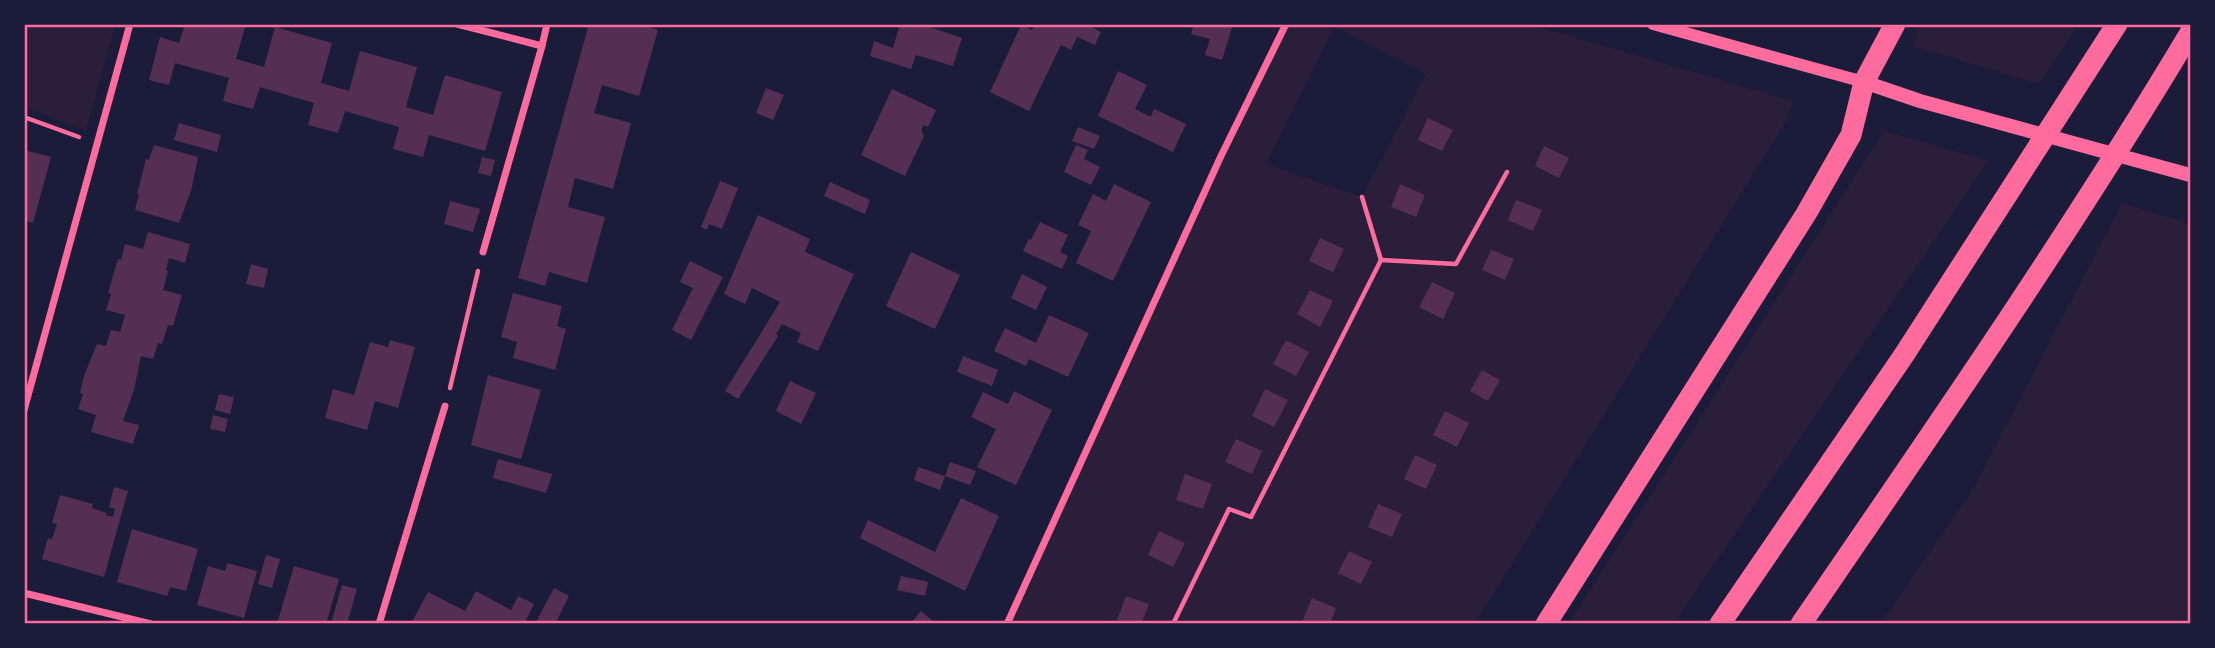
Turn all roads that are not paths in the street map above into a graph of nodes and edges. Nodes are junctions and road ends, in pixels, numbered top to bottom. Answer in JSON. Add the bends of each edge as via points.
{"nodes":[{"id":1,"x":130,"y":24,"type":"edge"},
{"id":2,"x":457,"y":24,"type":"edge"},
{"id":3,"x":547,"y":24,"type":"edge"},
{"id":4,"x":1286,"y":24,"type":"edge"},
{"id":5,"x":1653,"y":24,"type":"edge"},
{"id":6,"x":1895,"y":24,"type":"edge"},
{"id":7,"x":2117,"y":24,"type":"edge"},
{"id":8,"x":2190,"y":33,"type":"edge"},
{"id":9,"x":2190,"y":41,"type":"edge"},
{"id":10,"x":542,"y":46,"type":"junction"},
{"id":11,"x":2168,"y":71,"type":"junction"},
{"id":12,"x":1864,"y":82,"type":"junction"},
{"id":13,"x":2190,"y":175,"type":"edge"},
{"id":14,"x":483,"y":252,"type":"road end"},
{"id":15,"x":445,"y":406,"type":"road end"},
{"id":16,"x":24,"y":410,"type":"edge"},
{"id":17,"x":24,"y":593,"type":"edge"},
{"id":18,"x":151,"y":624,"type":"edge"},
{"id":19,"x":379,"y":624,"type":"edge"},
{"id":20,"x":1007,"y":624,"type":"edge"},
{"id":21,"x":1546,"y":624,"type":"edge"},
{"id":22,"x":1720,"y":624,"type":"edge"},
{"id":23,"x":1801,"y":624,"type":"edge"}],
"edges":[{"from":1,"to":16,"type":"street"},
{"from":2,"to":10,"type":"street"},
{"from":3,"to":10,"type":"street"},
{"from":4,"to":20,"type":"street"},
{"from":5,"to":12,"type":"street"},
{"from":6,"to":12,"type":"highway"},
{"from":7,"to":22,"type":"highway","via":[[1905,355]]},
{"from":8,"to":11,"type":"highway"},
{"from":9,"to":11,"type":"highway"},
{"from":10,"to":14,"type":"street"},
{"from":11,"to":23,"type":"highway"},
{"from":12,"to":13,"type":"main road"},
{"from":12,"to":21,"type":"highway","via":[[1851,135],[1806,214]]},
{"from":15,"to":19,"type":"street"},
{"from":17,"to":18,"type":"street"}]}
